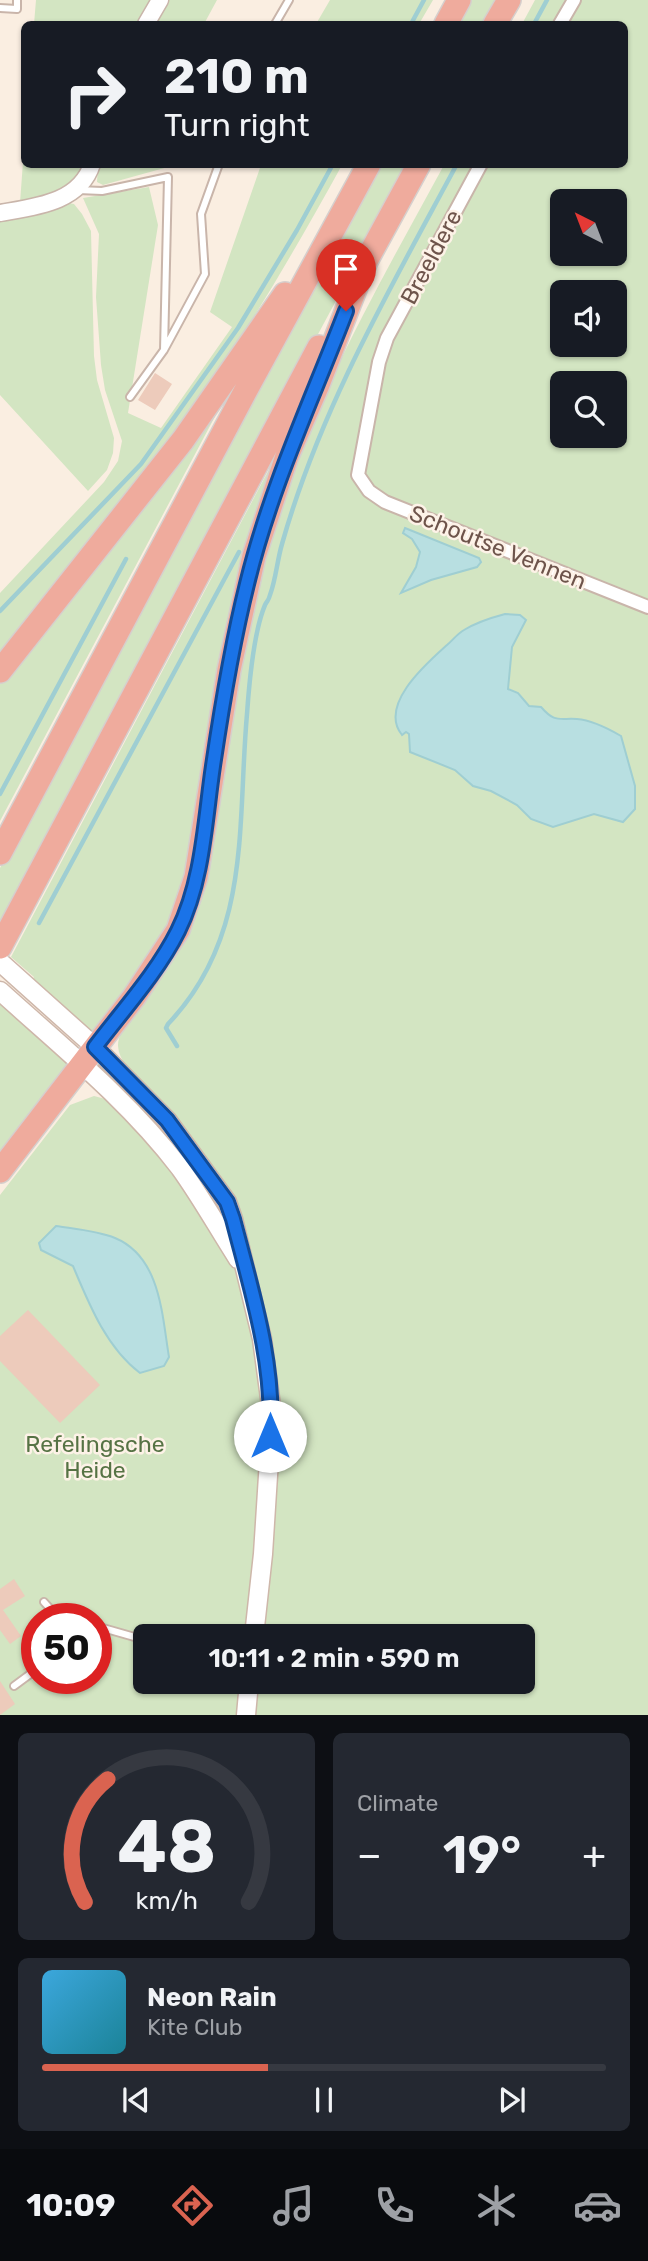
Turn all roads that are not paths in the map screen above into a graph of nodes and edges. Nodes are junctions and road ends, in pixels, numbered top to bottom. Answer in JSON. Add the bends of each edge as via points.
{"nodes":[{"id":1,"x":18,"y":0,"type":"edge"},
{"id":2,"x":160,"y":0,"type":"edge"},
{"id":3,"x":289,"y":0,"type":"edge"},
{"id":4,"x":459,"y":0,"type":"edge"},
{"id":5,"x":509,"y":0,"type":"edge"},
{"id":6,"x":574,"y":0,"type":"edge"},
{"id":7,"x":0,"y":8,"type":"edge"},
{"id":8,"x":148,"y":21,"type":"edge"},
{"id":9,"x":277,"y":21,"type":"edge"},
{"id":10,"x":448,"y":21,"type":"edge"},
{"id":11,"x":497,"y":21,"type":"edge"},
{"id":12,"x":562,"y":21,"type":"edge"},
{"id":13,"x":90,"y":168,"type":"edge"},
{"id":14,"x":218,"y":168,"type":"edge"},
{"id":15,"x":367,"y":168,"type":"edge"},
{"id":16,"x":417,"y":168,"type":"edge"},
{"id":17,"x":479,"y":168,"type":"edge"},
{"id":18,"x":76,"y":190,"type":"junction"},
{"id":19,"x":0,"y":213,"type":"edge"},
{"id":20,"x":342,"y":215,"type":"junction"},
{"id":21,"x":366,"y":261,"type":"junction"},
{"id":22,"x":164,"y":349,"type":"junction"},
{"id":23,"x":130,"y":397,"type":"dead end"},
{"id":24,"x":358,"y":475,"type":"joint"},
{"id":25,"x":648,"y":607,"type":"edge"},
{"id":26,"x":0,"y":671,"type":"edge"},
{"id":27,"x":0,"y":853,"type":"edge"},
{"id":28,"x":0,"y":947,"type":"edge"},
{"id":29,"x":0,"y":962,"type":"edge"},
{"id":30,"x":6,"y":997,"type":"edge"},
{"id":31,"x":89,"y":1056,"type":"junction"},
{"id":32,"x":0,"y":1171,"type":"edge"},
{"id":33,"x":255,"y":1624,"type":"edge"},
{"id":34,"x":112,"y":1631,"type":"edge"},
{"id":35,"x":133,"y":1637,"type":"edge"},
{"id":36,"x":21,"y":1681,"type":"edge"},
{"id":37,"x":14,"y":1686,"type":"dead end"},
{"id":38,"x":248,"y":1694,"type":"edge"},
{"id":39,"x":246,"y":1715,"type":"edge"}],
"edges":[{"from":1,"to":7,"type":"lane","via":[[17,9]]},
{"from":2,"to":8,"type":"street"},
{"from":3,"to":9,"type":"lane"},
{"from":4,"to":10,"type":"highway"},
{"from":5,"to":11,"type":"highway"},
{"from":6,"to":12,"type":"street"},
{"from":13,"to":18,"type":"street"},
{"from":14,"to":22,"type":"lane","via":[[201,214],[205,274]]},
{"from":15,"to":20,"type":"highway"},
{"from":16,"to":21,"type":"highway"},
{"from":17,"to":24,"type":"street","name":"Breeldere","via":[[387,338]]},
{"from":18,"to":19,"type":"street","via":[[44,205]]},
{"from":18,"to":22,"type":"lane","via":[[102,191],[168,177]]},
{"from":20,"to":26,"type":"highway","via":[[183,440]]},
{"from":20,"to":27,"type":"highway"},
{"from":21,"to":28,"type":"highway"},
{"from":21,"to":31,"type":"highway","via":[[287,456],[254,556],[189,901],[166,951]]},
{"from":22,"to":23,"type":"lane"},
{"from":24,"to":25,"type":"street","name":"Schoutse Vennen","via":[[369,491],[385,502]]},
{"from":29,"to":31,"type":"main road"},
{"from":30,"to":31,"type":"main road"},
{"from":31,"to":32,"type":"highway"},
{"from":31,"to":33,"type":"main road","via":[[119,1099],[179,1167],[247,1273],[272,1412]]},
{"from":34,"to":35,"type":"lane"},
{"from":36,"to":37,"type":"lane"},
{"from":38,"to":39,"type":"main road"}]}
